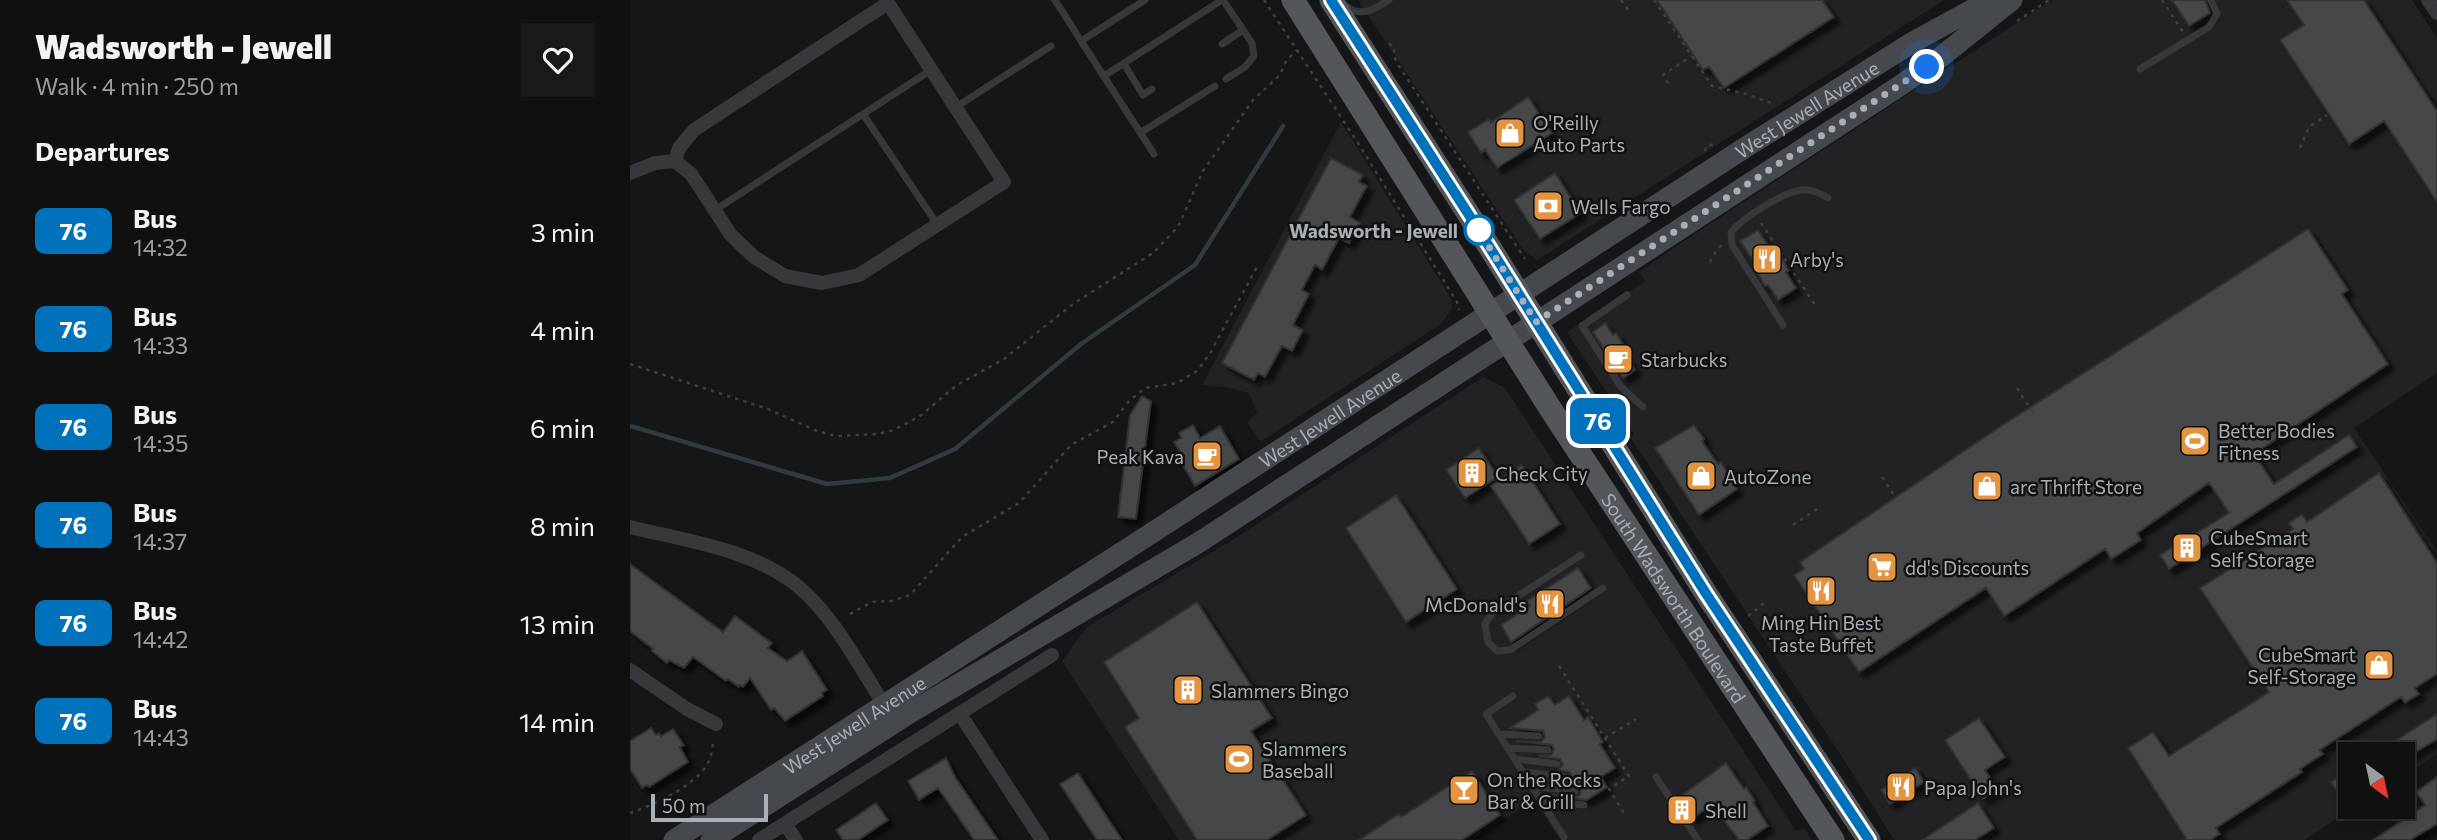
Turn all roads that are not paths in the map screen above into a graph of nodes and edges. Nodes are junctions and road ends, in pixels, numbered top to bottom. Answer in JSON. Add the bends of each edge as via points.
{"nodes":[{"id":1,"x":1055,"y":0,"type":"edge"},
{"id":2,"x":1145,"y":0,"type":"edge"},
{"id":3,"x":1223,"y":0,"type":"edge"},
{"id":4,"x":1293,"y":0,"type":"edge"},
{"id":5,"x":1331,"y":0,"type":"edge"},
{"id":6,"x":1338,"y":0,"type":"edge"},
{"id":7,"x":1389,"y":0,"type":"edge"},
{"id":8,"x":1990,"y":0,"type":"edge"},
{"id":9,"x":2012,"y":0,"type":"edge"},
{"id":10,"x":2211,"y":0,"type":"edge"},
{"id":11,"x":2428,"y":0,"type":"edge"},
{"id":12,"x":887,"y":1,"type":"edge"},
{"id":13,"x":2437,"y":13,"type":"edge"},
{"id":14,"x":1244,"y":30,"type":"junction"},
{"id":15,"x":1081,"y":41,"type":"junction"},
{"id":16,"x":1222,"y":44,"type":"dead end"},
{"id":17,"x":1051,"y":46,"type":"dead end"},
{"id":18,"x":1124,"y":64,"type":"junction"},
{"id":19,"x":931,"y":69,"type":"junction"},
{"id":20,"x":2140,"y":69,"type":"dead end"},
{"id":21,"x":1104,"y":76,"type":"junction"},
{"id":22,"x":1226,"y":79,"type":"dead end"},
{"id":23,"x":1215,"y":86,"type":"dead end"},
{"id":24,"x":1152,"y":89,"type":"dead end"},
{"id":25,"x":956,"y":107,"type":"junction"},
{"id":26,"x":863,"y":114,"type":"junction"},
{"id":27,"x":1140,"y":134,"type":"junction"},
{"id":28,"x":1154,"y":154,"type":"dead end"},
{"id":29,"x":676,"y":161,"type":"junction"},
{"id":30,"x":630,"y":173,"type":"edge"},
{"id":31,"x":1828,"y":198,"type":"dead end"},
{"id":32,"x":715,"y":210,"type":"junction"},
{"id":33,"x":937,"y":224,"type":"junction"},
{"id":34,"x":1518,"y":293,"type":"junction"},
{"id":35,"x":1627,"y":295,"type":"dead end"},
{"id":36,"x":1490,"y":312,"type":"junction"},
{"id":37,"x":1536,"y":322,"type":"junction"},
{"id":38,"x":1783,"y":325,"type":"dead end"},
{"id":39,"x":1507,"y":341,"type":"junction"},
{"id":40,"x":1643,"y":407,"type":"dead end"},
{"id":41,"x":630,"y":527,"type":"edge"},
{"id":42,"x":1581,"y":555,"type":"dead end"},
{"id":43,"x":1603,"y":588,"type":"dead end"},
{"id":44,"x":1052,"y":655,"type":"dead end"},
{"id":45,"x":630,"y":670,"type":"edge"},
{"id":46,"x":1513,"y":696,"type":"dead end"},
{"id":47,"x":884,"y":705,"type":"junction"},
{"id":48,"x":960,"y":714,"type":"junction"},
{"id":49,"x":716,"y":724,"type":"road end"},
{"id":50,"x":1499,"y":734,"type":"junction"},
{"id":51,"x":1539,"y":736,"type":"dead end"},
{"id":52,"x":1508,"y":747,"type":"junction"},
{"id":53,"x":1548,"y":750,"type":"dead end"},
{"id":54,"x":1515,"y":759,"type":"junction"},
{"id":55,"x":1557,"y":764,"type":"dead end"},
{"id":56,"x":1524,"y":772,"type":"junction"},
{"id":57,"x":1566,"y":777,"type":"dead end"},
{"id":58,"x":1656,"y":777,"type":"dead end"},
{"id":59,"x":1533,"y":786,"type":"junction"},
{"id":60,"x":1575,"y":791,"type":"dead end"},
{"id":61,"x":1542,"y":801,"type":"junction"},
{"id":62,"x":1584,"y":805,"type":"dead end"},
{"id":63,"x":785,"y":824,"type":"junction"},
{"id":64,"x":1564,"y":837,"type":"dead end"},
{"id":65,"x":674,"y":840,"type":"edge"},
{"id":66,"x":711,"y":840,"type":"edge"},
{"id":67,"x":759,"y":840,"type":"edge"},
{"id":68,"x":796,"y":840,"type":"edge"},
{"id":69,"x":1042,"y":840,"type":"edge"},
{"id":70,"x":1698,"y":840,"type":"edge"},
{"id":71,"x":1833,"y":840,"type":"edge"},
{"id":72,"x":1869,"y":840,"type":"edge"}],
"edges":[{"from":1,"to":15,"type":"lane"},
{"from":2,"to":15,"type":"lane"},
{"from":3,"to":14,"type":"lane"},
{"from":3,"to":18,"type":"lane"},
{"from":4,"to":36,"type":"main road","name":"South Wadsworth Boulevard"},
{"from":5,"to":34,"type":"main road","name":"South Wadsworth Boulevard"},
{"from":6,"to":7,"type":"lane","via":[[1353,12],[1363,12]]},
{"from":8,"to":34,"type":"main road","name":"West Jewell Avenue","via":[[1913,42]]},
{"from":9,"to":37,"type":"main road","name":"West Jewell Avenue","via":[[1909,79]]},
{"from":10,"to":20,"type":"lane","via":[[2217,14],[2209,27]]},
{"from":11,"to":13,"type":"street"},
{"from":12,"to":19,"type":"street"},
{"from":12,"to":29,"type":"street","via":[[694,130],[679,148]]},
{"from":14,"to":16,"type":"lane"},
{"from":14,"to":22,"type":"lane","via":[[1254,55]]},
{"from":15,"to":21,"type":"lane"},
{"from":17,"to":25,"type":"lane"},
{"from":18,"to":21,"type":"lane"},
{"from":18,"to":24,"type":"lane","via":[[1143,95]]},
{"from":19,"to":25,"type":"street"},
{"from":19,"to":26,"type":"lane"},
{"from":21,"to":27,"type":"lane"},
{"from":23,"to":27,"type":"lane"},
{"from":25,"to":33,"type":"street","via":[[1004,182]]},
{"from":26,"to":32,"type":"lane"},
{"from":26,"to":33,"type":"lane"},
{"from":27,"to":28,"type":"lane"},
{"from":29,"to":30,"type":"street"},
{"from":29,"to":32,"type":"street","via":[[691,174]]},
{"from":31,"to":38,"type":"lane","via":[[1797,190],[1731,232],[1730,240]]},
{"from":32,"to":33,"type":"street","via":[[754,257],[785,276],[822,284],[859,275]]},
{"from":34,"to":36,"type":"main road","name":"West Jewell Avenue"},
{"from":34,"to":37,"type":"main road","name":"South Wadsworth Boulevard"},
{"from":35,"to":40,"type":"lane","via":[[1582,326],[1621,387]]},
{"from":36,"to":39,"type":"main road","name":"South Wadsworth Boulevard"},
{"from":36,"to":47,"type":"main road","name":"West Jewell Avenue"},
{"from":37,"to":39,"type":"main road","name":"West Jewell Avenue"},
{"from":37,"to":72,"type":"main road","name":"South Wadsworth Boulevard"},
{"from":39,"to":66,"type":"main road","name":"West Jewell Avenue","via":[[1198,543],[913,711]]},
{"from":39,"to":71,"type":"main road","name":"South Wadsworth Boulevard"},
{"from":41,"to":47,"type":"street","via":[[748,558],[776,571],[823,612]]},
{"from":42,"to":43,"type":"lane","via":[[1492,613],[1485,624],[1488,642],[1497,651],[1510,650]]},
{"from":44,"to":48,"type":"street"},
{"from":45,"to":49,"type":"street"},
{"from":46,"to":50,"type":"lane","via":[[1486,713]]},
{"from":47,"to":65,"type":"main road","name":"West Jewell Avenue"},
{"from":48,"to":63,"type":"street"},
{"from":48,"to":69,"type":"street"},
{"from":50,"to":51,"type":"lane"},
{"from":50,"to":52,"type":"lane"},
{"from":52,"to":53,"type":"lane"},
{"from":52,"to":54,"type":"lane"},
{"from":54,"to":55,"type":"lane"},
{"from":54,"to":56,"type":"lane"},
{"from":56,"to":57,"type":"lane"},
{"from":56,"to":59,"type":"lane"},
{"from":58,"to":70,"type":"lane"},
{"from":59,"to":60,"type":"lane"},
{"from":59,"to":61,"type":"lane"},
{"from":61,"to":62,"type":"lane"},
{"from":61,"to":64,"type":"lane"},
{"from":63,"to":67,"type":"street"},
{"from":63,"to":68,"type":"street"}]}
